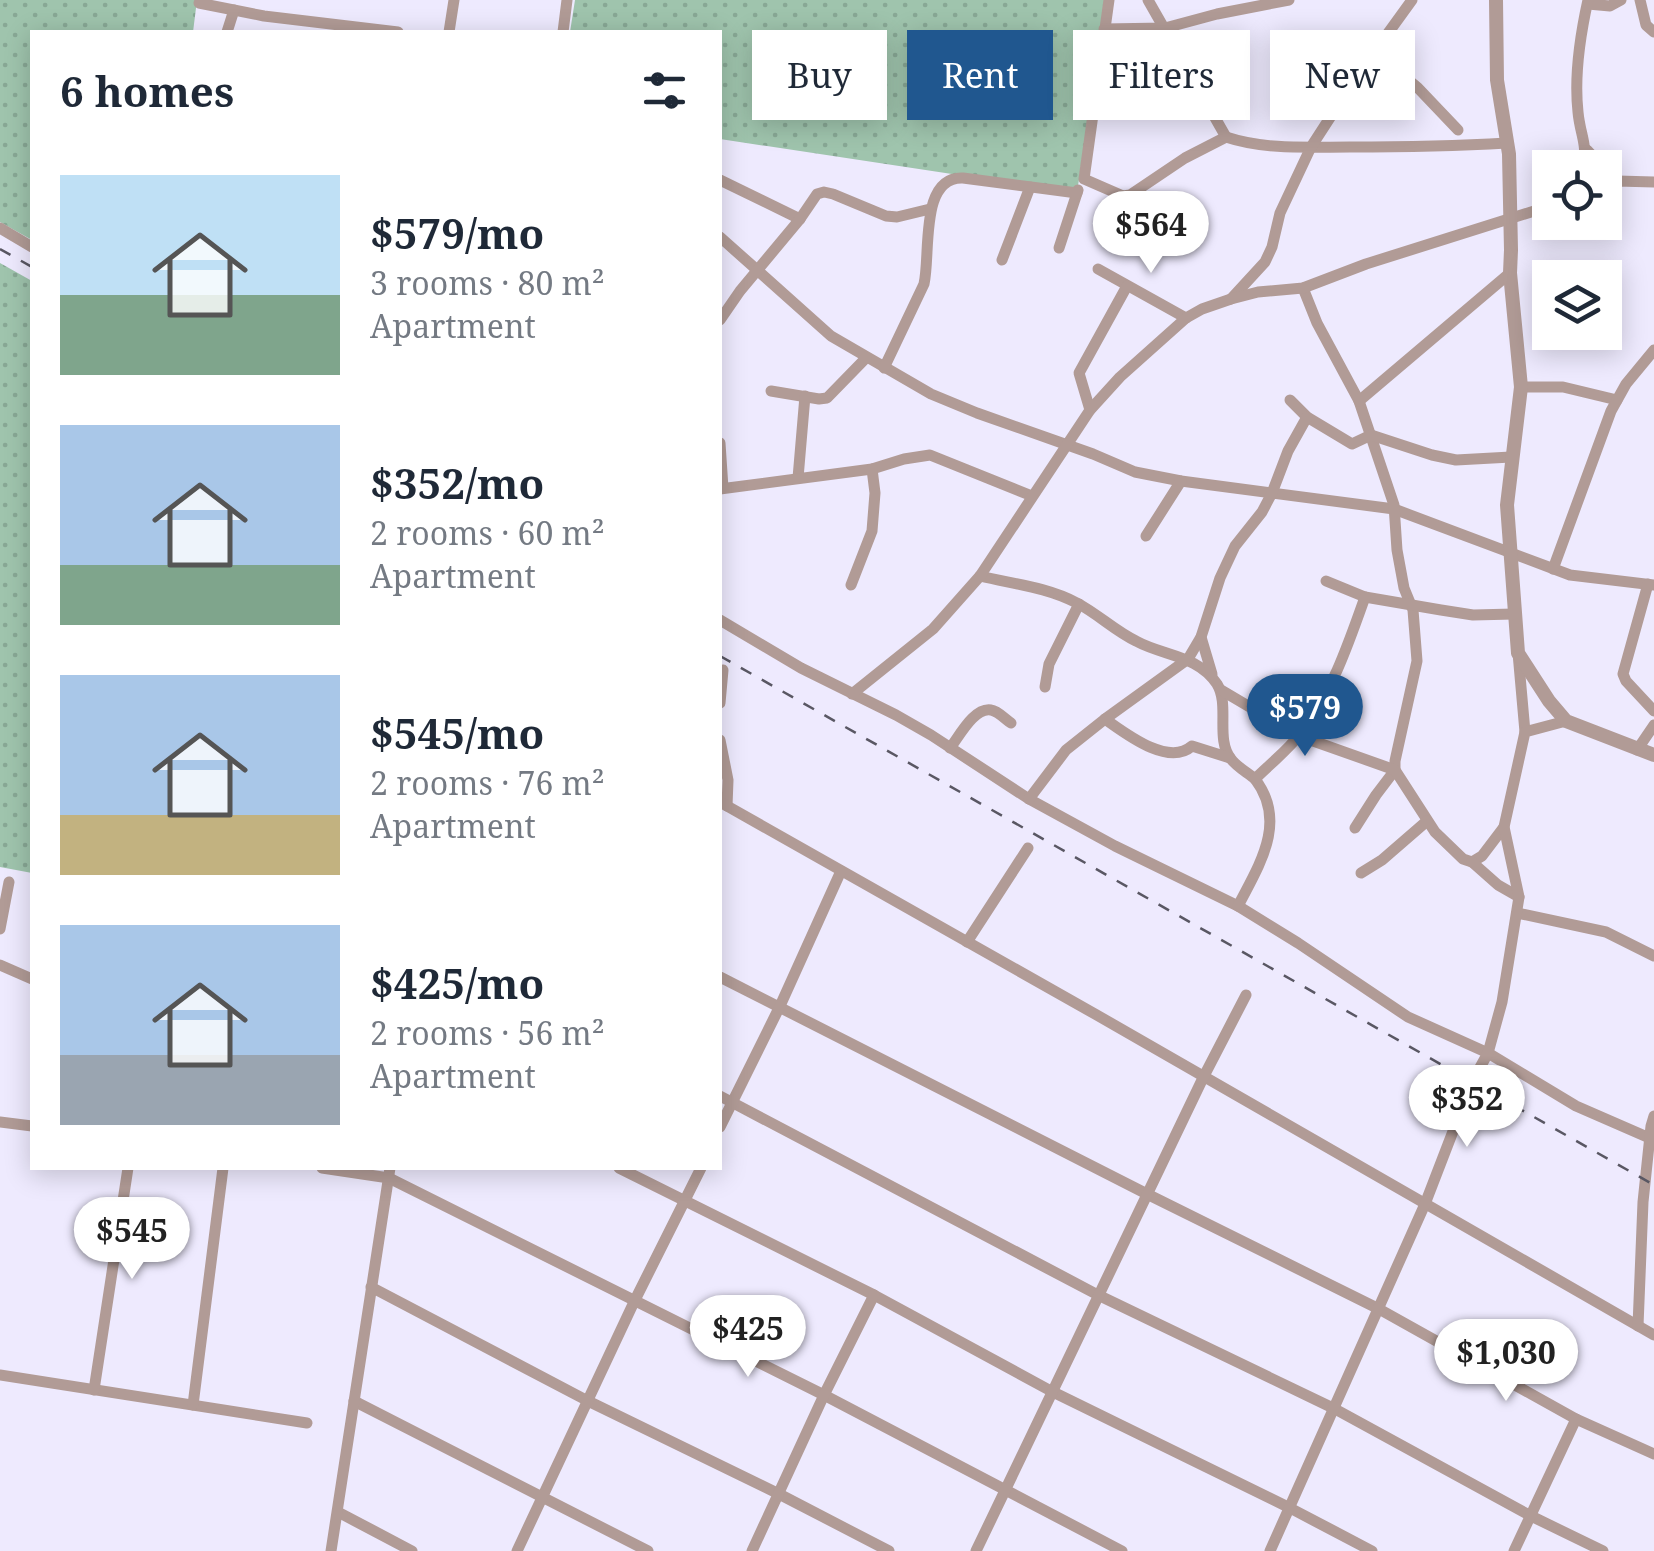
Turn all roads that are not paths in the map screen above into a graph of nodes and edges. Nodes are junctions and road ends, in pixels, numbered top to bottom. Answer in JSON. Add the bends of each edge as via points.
{"nodes":[{"id":1,"x":454,"y":0,"type":"edge"},
{"id":2,"x":567,"y":0,"type":"edge"},
{"id":3,"x":1109,"y":0,"type":"edge"},
{"id":4,"x":1148,"y":0,"type":"edge"},
{"id":5,"x":1222,"y":0,"type":"edge"},
{"id":6,"x":1289,"y":0,"type":"edge"},
{"id":7,"x":1412,"y":0,"type":"edge"},
{"id":8,"x":1496,"y":0,"type":"edge"},
{"id":9,"x":1621,"y":0,"type":"edge"},
{"id":10,"x":1640,"y":0,"type":"edge"},
{"id":11,"x":1588,"y":2,"type":"edge"},
{"id":12,"x":199,"y":3,"type":"dead end"},
{"id":13,"x":234,"y":10,"type":"junction"},
{"id":14,"x":1217,"y":14,"type":"junction"},
{"id":15,"x":264,"y":16,"type":"junction"},
{"id":16,"x":1165,"y":28,"type":"junction"},
{"id":17,"x":1104,"y":29,"type":"junction"},
{"id":18,"x":228,"y":30,"type":"edge"},
{"id":19,"x":262,"y":30,"type":"edge"},
{"id":20,"x":381,"y":30,"type":"edge"},
{"id":21,"x":449,"y":30,"type":"edge"},
{"id":22,"x":563,"y":30,"type":"edge"},
{"id":23,"x":1390,"y":30,"type":"edge"},
{"id":24,"x":1654,"y":32,"type":"edge"},
{"id":25,"x":1415,"y":86,"type":"edge"},
{"id":26,"x":1329,"y":120,"type":"edge"},
{"id":27,"x":1458,"y":130,"type":"dead end"},
{"id":28,"x":1226,"y":136,"type":"junction"},
{"id":29,"x":1507,"y":143,"type":"junction"},
{"id":30,"x":1311,"y":148,"type":"junction"},
{"id":31,"x":1587,"y":150,"type":"edge"},
{"id":32,"x":1084,"y":179,"type":"junction"},
{"id":33,"x":722,"y":181,"type":"edge"},
{"id":34,"x":1622,"y":182,"type":"edge"},
{"id":35,"x":1654,"y":182,"type":"edge"},
{"id":36,"x":1030,"y":186,"type":"junction"},
{"id":37,"x":1077,"y":194,"type":"junction"},
{"id":38,"x":930,"y":210,"type":"junction"},
{"id":39,"x":1532,"y":211,"type":"edge"},
{"id":40,"x":1510,"y":218,"type":"junction"},
{"id":41,"x":800,"y":219,"type":"junction"},
{"id":42,"x":0,"y":228,"type":"edge"},
{"id":43,"x":722,"y":242,"type":"edge"},
{"id":44,"x":30,"y":245,"type":"edge"},
{"id":45,"x":1059,"y":248,"type":"dead end"},
{"id":46,"x":1002,"y":260,"type":"dead end"},
{"id":47,"x":1098,"y":269,"type":"dead end"},
{"id":48,"x":756,"y":271,"type":"junction"},
{"id":49,"x":1510,"y":273,"type":"junction"},
{"id":50,"x":1126,"y":286,"type":"junction"},
{"id":51,"x":1303,"y":288,"type":"junction"},
{"id":52,"x":1231,"y":299,"type":"junction"},
{"id":53,"x":722,"y":317,"type":"edge"},
{"id":54,"x":1186,"y":318,"type":"junction"},
{"id":55,"x":1654,"y":350,"type":"edge"},
{"id":56,"x":866,"y":358,"type":"junction"},
{"id":57,"x":884,"y":368,"type":"junction"},
{"id":58,"x":1521,"y":387,"type":"junction"},
{"id":59,"x":771,"y":391,"type":"dead end"},
{"id":60,"x":806,"y":396,"type":"junction"},
{"id":61,"x":1290,"y":400,"type":"dead end"},
{"id":62,"x":1617,"y":400,"type":"junction"},
{"id":63,"x":1359,"y":401,"type":"junction"},
{"id":64,"x":1090,"y":410,"type":"junction"},
{"id":65,"x":1306,"y":417,"type":"junction"},
{"id":66,"x":1371,"y":435,"type":"junction"},
{"id":67,"x":1065,"y":445,"type":"junction"},
{"id":68,"x":1512,"y":457,"type":"junction"},
{"id":69,"x":872,"y":469,"type":"junction"},
{"id":70,"x":798,"y":478,"type":"junction"},
{"id":71,"x":1181,"y":482,"type":"junction"},
{"id":72,"x":722,"y":488,"type":"edge"},
{"id":73,"x":1272,"y":493,"type":"junction"},
{"id":74,"x":1032,"y":496,"type":"junction"},
{"id":75,"x":1394,"y":509,"type":"junction"},
{"id":76,"x":1146,"y":536,"type":"dead end"},
{"id":77,"x":1511,"y":554,"type":"junction"},
{"id":78,"x":1553,"y":569,"type":"junction"},
{"id":79,"x":980,"y":576,"type":"junction"},
{"id":80,"x":1326,"y":581,"type":"dead end"},
{"id":81,"x":1651,"y":584,"type":"edge"},
{"id":82,"x":852,"y":585,"type":"dead end"},
{"id":83,"x":1365,"y":596,"type":"junction"},
{"id":84,"x":1079,"y":604,"type":"junction"},
{"id":85,"x":1411,"y":604,"type":"junction"},
{"id":86,"x":1514,"y":614,"type":"junction"},
{"id":87,"x":722,"y":621,"type":"edge"},
{"id":88,"x":1200,"y":637,"type":"junction"},
{"id":89,"x":1518,"y":653,"type":"junction"},
{"id":90,"x":1188,"y":659,"type":"junction"},
{"id":91,"x":723,"y":670,"type":"dead end"},
{"id":92,"x":1213,"y":678,"type":"junction"},
{"id":93,"x":722,"y":681,"type":"edge"},
{"id":94,"x":1044,"y":687,"type":"dead end"},
{"id":95,"x":1221,"y":690,"type":"junction"},
{"id":96,"x":852,"y":694,"type":"junction"},
{"id":97,"x":1654,"y":712,"type":"edge"},
{"id":98,"x":1105,"y":718,"type":"junction"},
{"id":99,"x":1566,"y":721,"type":"junction"},
{"id":100,"x":1012,"y":723,"type":"dead end"},
{"id":101,"x":1654,"y":725,"type":"edge"},
{"id":102,"x":1524,"y":732,"type":"junction"},
{"id":103,"x":1299,"y":736,"type":"junction"},
{"id":104,"x":950,"y":748,"type":"junction"},
{"id":105,"x":722,"y":750,"type":"edge"},
{"id":106,"x":1637,"y":750,"type":"junction"},
{"id":107,"x":1654,"y":755,"type":"edge"},
{"id":108,"x":1230,"y":758,"type":"junction"},
{"id":109,"x":1395,"y":770,"type":"junction"},
{"id":110,"x":1256,"y":779,"type":"junction"},
{"id":111,"x":1029,"y":800,"type":"junction"},
{"id":112,"x":724,"y":804,"type":"edge"},
{"id":113,"x":1427,"y":821,"type":"junction"},
{"id":114,"x":1355,"y":828,"type":"dead end"},
{"id":115,"x":1504,"y":828,"type":"junction"},
{"id":116,"x":1028,"y":848,"type":"dead end"},
{"id":117,"x":1472,"y":862,"type":"junction"},
{"id":118,"x":841,"y":872,"type":"junction"},
{"id":119,"x":1361,"y":873,"type":"dead end"},
{"id":120,"x":9,"y":882,"type":"dead end"},
{"id":121,"x":1519,"y":897,"type":"junction"},
{"id":122,"x":1238,"y":906,"type":"junction"},
{"id":123,"x":1518,"y":913,"type":"junction"},
{"id":124,"x":0,"y":929,"type":"edge"},
{"id":125,"x":968,"y":942,"type":"junction"},
{"id":126,"x":1654,"y":956,"type":"edge"},
{"id":127,"x":0,"y":964,"type":"edge"},
{"id":128,"x":30,"y":977,"type":"edge"},
{"id":129,"x":722,"y":977,"type":"edge"},
{"id":130,"x":1246,"y":996,"type":"dead end"},
{"id":131,"x":780,"y":1006,"type":"junction"},
{"id":132,"x":1488,"y":1052,"type":"junction"},
{"id":133,"x":1203,"y":1078,"type":"junction"},
{"id":134,"x":726,"y":1099,"type":"edge"},
{"id":135,"x":1654,"y":1116,"type":"edge"},
{"id":136,"x":0,"y":1122,"type":"edge"},
{"id":137,"x":30,"y":1126,"type":"edge"},
{"id":138,"x":1652,"y":1138,"type":"edge"},
{"id":139,"x":128,"y":1170,"type":"edge"},
{"id":140,"x":223,"y":1170,"type":"edge"},
{"id":141,"x":349,"y":1170,"type":"edge"},
{"id":142,"x":623,"y":1170,"type":"edge"},
{"id":143,"x":699,"y":1170,"type":"edge"},
{"id":144,"x":389,"y":1173,"type":"edge"},
{"id":145,"x":1146,"y":1194,"type":"junction"},
{"id":146,"x":685,"y":1200,"type":"junction"},
{"id":147,"x":1424,"y":1204,"type":"junction"},
{"id":148,"x":372,"y":1287,"type":"junction"},
{"id":149,"x":874,"y":1295,"type":"junction"},
{"id":150,"x":1098,"y":1295,"type":"junction"},
{"id":151,"x":634,"y":1302,"type":"junction"},
{"id":152,"x":1379,"y":1309,"type":"junction"},
{"id":153,"x":1638,"y":1326,"type":"junction"},
{"id":154,"x":1654,"y":1335,"type":"edge"},
{"id":155,"x":0,"y":1376,"type":"edge"},
{"id":156,"x":94,"y":1390,"type":"junction"},
{"id":157,"x":1051,"y":1391,"type":"junction"},
{"id":158,"x":824,"y":1394,"type":"junction"},
{"id":159,"x":588,"y":1400,"type":"junction"},
{"id":160,"x":354,"y":1401,"type":"junction"},
{"id":161,"x":193,"y":1406,"type":"junction"},
{"id":162,"x":1334,"y":1409,"type":"junction"},
{"id":163,"x":1576,"y":1420,"type":"junction"},
{"id":164,"x":307,"y":1423,"type":"dead end"},
{"id":165,"x":1654,"y":1454,"type":"edge"},
{"id":166,"x":1005,"y":1491,"type":"junction"},
{"id":167,"x":778,"y":1494,"type":"junction"},
{"id":168,"x":541,"y":1497,"type":"junction"},
{"id":169,"x":1290,"y":1508,"type":"junction"},
{"id":170,"x":338,"y":1512,"type":"junction"},
{"id":171,"x":1531,"y":1516,"type":"junction"},
{"id":172,"x":331,"y":1551,"type":"edge"},
{"id":173,"x":412,"y":1551,"type":"edge"},
{"id":174,"x":516,"y":1551,"type":"edge"},
{"id":175,"x":648,"y":1551,"type":"edge"},
{"id":176,"x":752,"y":1551,"type":"edge"},
{"id":177,"x":888,"y":1551,"type":"edge"},
{"id":178,"x":976,"y":1551,"type":"edge"},
{"id":179,"x":1122,"y":1551,"type":"edge"},
{"id":180,"x":1270,"y":1551,"type":"edge"},
{"id":181,"x":1372,"y":1551,"type":"edge"},
{"id":182,"x":1514,"y":1551,"type":"edge"},
{"id":183,"x":1603,"y":1551,"type":"edge"}],
"edges":[{"from":1,"to":21,"type":"street"},
{"from":2,"to":22,"type":"street"},
{"from":3,"to":17,"type":"street"},
{"from":4,"to":16,"type":"street"},
{"from":5,"to":14,"type":"street"},
{"from":6,"to":14,"type":"street"},
{"from":7,"to":23,"type":"street"},
{"from":8,"to":29,"type":"street","via":[[1497,80]]},
{"from":9,"to":11,"type":"street","via":[[1610,6]]},
{"from":10,"to":24,"type":"street"},
{"from":11,"to":31,"type":"street","via":[[1577,75]]},
{"from":12,"to":13,"type":"street"},
{"from":13,"to":15,"type":"street"},
{"from":13,"to":18,"type":"street"},
{"from":14,"to":16,"type":"street"},
{"from":15,"to":19,"type":"street"},
{"from":15,"to":20,"type":"street"},
{"from":16,"to":17,"type":"street"},
{"from":16,"to":28,"type":"street"},
{"from":17,"to":32,"type":"street"},
{"from":25,"to":27,"type":"street"},
{"from":26,"to":30,"type":"street"},
{"from":28,"to":30,"type":"street"},
{"from":28,"to":32,"type":"street","via":[[1127,196]]},
{"from":29,"to":30,"type":"street"},
{"from":29,"to":40,"type":"street"},
{"from":30,"to":52,"type":"street","via":[[1280,213],[1272,247]]},
{"from":32,"to":37,"type":"street"},
{"from":33,"to":41,"type":"street"},
{"from":34,"to":35,"type":"street"},
{"from":36,"to":37,"type":"street"},
{"from":36,"to":38,"type":"street","via":[[952,178]]},
{"from":36,"to":46,"type":"street"},
{"from":37,"to":45,"type":"street"},
{"from":38,"to":41,"type":"street","via":[[886,216],[824,192]]},
{"from":38,"to":57,"type":"street","via":[[924,284]]},
{"from":39,"to":40,"type":"street"},
{"from":40,"to":49,"type":"street"},
{"from":40,"to":51,"type":"street"},
{"from":41,"to":48,"type":"street"},
{"from":42,"to":44,"type":"street"},
{"from":43,"to":48,"type":"street"},
{"from":47,"to":50,"type":"street"},
{"from":48,"to":53,"type":"street"},
{"from":48,"to":56,"type":"street"},
{"from":49,"to":58,"type":"street"},
{"from":49,"to":63,"type":"street"},
{"from":50,"to":54,"type":"street"},
{"from":50,"to":64,"type":"street","via":[[1079,374]]},
{"from":51,"to":52,"type":"street"},
{"from":51,"to":63,"type":"street"},
{"from":52,"to":54,"type":"street"},
{"from":54,"to":64,"type":"street"},
{"from":55,"to":62,"type":"street"},
{"from":56,"to":57,"type":"street"},
{"from":56,"to":60,"type":"street","via":[[827,398]]},
{"from":57,"to":67,"type":"street","via":[[946,400]]},
{"from":58,"to":62,"type":"street","via":[[1563,387]]},
{"from":58,"to":68,"type":"street"},
{"from":59,"to":60,"type":"street"},
{"from":60,"to":70,"type":"street"},
{"from":61,"to":65,"type":"street"},
{"from":62,"to":78,"type":"street"},
{"from":63,"to":66,"type":"street"},
{"from":64,"to":67,"type":"street"},
{"from":65,"to":66,"type":"street","via":[[1352,444]]},
{"from":65,"to":73,"type":"street"},
{"from":66,"to":68,"type":"street","via":[[1456,460]]},
{"from":66,"to":75,"type":"street"},
{"from":67,"to":71,"type":"street"},
{"from":67,"to":74,"type":"street"},
{"from":68,"to":77,"type":"street"},
{"from":69,"to":70,"type":"street"},
{"from":69,"to":74,"type":"street","via":[[930,455]]},
{"from":69,"to":82,"type":"street","via":[[872,531]]},
{"from":70,"to":72,"type":"street"},
{"from":71,"to":73,"type":"street"},
{"from":71,"to":76,"type":"street"},
{"from":73,"to":75,"type":"street"},
{"from":73,"to":88,"type":"street","via":[[1235,546]]},
{"from":74,"to":79,"type":"street"},
{"from":75,"to":77,"type":"street"},
{"from":75,"to":85,"type":"street"},
{"from":77,"to":78,"type":"street"},
{"from":77,"to":86,"type":"street"},
{"from":78,"to":81,"type":"street"},
{"from":79,"to":84,"type":"street"},
{"from":79,"to":96,"type":"street","via":[[933,629]]},
{"from":80,"to":83,"type":"street"},
{"from":81,"to":97,"type":"street","via":[[1623,674]]},
{"from":83,"to":85,"type":"street"},
{"from":83,"to":103,"type":"street","via":[[1338,671]]},
{"from":84,"to":90,"type":"street","via":[[1136,642]]},
{"from":84,"to":94,"type":"street"},
{"from":85,"to":86,"type":"street"},
{"from":85,"to":109,"type":"street","via":[[1416,662]]},
{"from":86,"to":89,"type":"street"},
{"from":87,"to":96,"type":"street"},
{"from":88,"to":90,"type":"street"},
{"from":88,"to":92,"type":"street"},
{"from":89,"to":99,"type":"street"},
{"from":89,"to":102,"type":"street"},
{"from":90,"to":92,"type":"street"},
{"from":90,"to":98,"type":"street"},
{"from":91,"to":93,"type":"street"},
{"from":92,"to":95,"type":"street"},
{"from":95,"to":103,"type":"street"},
{"from":95,"to":108,"type":"street"},
{"from":96,"to":104,"type":"street"},
{"from":98,"to":108,"type":"street","via":[[1166,752],[1180,754],[1192,746]]},
{"from":98,"to":111,"type":"street","via":[[1066,750]]},
{"from":99,"to":102,"type":"street"},
{"from":99,"to":106,"type":"street"},
{"from":100,"to":104,"type":"street","via":[[982,711]]},
{"from":101,"to":106,"type":"street"},
{"from":102,"to":115,"type":"street"},
{"from":103,"to":109,"type":"street"},
{"from":103,"to":110,"type":"street"},
{"from":104,"to":111,"type":"street"},
{"from":105,"to":112,"type":"street"},
{"from":106,"to":107,"type":"street"},
{"from":108,"to":110,"type":"street"},
{"from":109,"to":113,"type":"street"},
{"from":109,"to":114,"type":"street"},
{"from":110,"to":122,"type":"street","via":[[1270,804],[1271,823]]},
{"from":111,"to":122,"type":"street"},
{"from":112,"to":118,"type":"street"},
{"from":113,"to":117,"type":"street"},
{"from":113,"to":119,"type":"street"},
{"from":115,"to":117,"type":"street"},
{"from":115,"to":121,"type":"street"},
{"from":116,"to":125,"type":"street"},
{"from":117,"to":121,"type":"street"},
{"from":118,"to":125,"type":"street"},
{"from":118,"to":131,"type":"street"},
{"from":120,"to":124,"type":"street"},
{"from":121,"to":123,"type":"street"},
{"from":122,"to":132,"type":"street","via":[[1408,1018]]},
{"from":123,"to":126,"type":"street","via":[[1606,932]]},
{"from":123,"to":132,"type":"street"},
{"from":125,"to":133,"type":"street"},
{"from":127,"to":128,"type":"street"},
{"from":129,"to":131,"type":"street"},
{"from":130,"to":133,"type":"street"},
{"from":131,"to":134,"type":"street"},
{"from":131,"to":145,"type":"street"},
{"from":132,"to":138,"type":"street","via":[[1576,1106]]},
{"from":132,"to":147,"type":"street"},
{"from":133,"to":145,"type":"street"},
{"from":133,"to":147,"type":"street"},
{"from":134,"to":150,"type":"street"},
{"from":135,"to":138,"type":"street"},
{"from":136,"to":137,"type":"street"},
{"from":138,"to":153,"type":"street"},
{"from":139,"to":156,"type":"street"},
{"from":140,"to":161,"type":"street"},
{"from":141,"to":144,"type":"street"},
{"from":142,"to":146,"type":"street"},
{"from":143,"to":146,"type":"street"},
{"from":144,"to":148,"type":"street"},
{"from":144,"to":151,"type":"street"},
{"from":145,"to":150,"type":"street"},
{"from":145,"to":152,"type":"street"},
{"from":146,"to":149,"type":"street"},
{"from":146,"to":151,"type":"street"},
{"from":147,"to":152,"type":"street"},
{"from":147,"to":153,"type":"street"},
{"from":148,"to":159,"type":"street"},
{"from":148,"to":160,"type":"street"},
{"from":149,"to":157,"type":"street"},
{"from":149,"to":158,"type":"street"},
{"from":150,"to":157,"type":"street"},
{"from":150,"to":162,"type":"street"},
{"from":151,"to":158,"type":"street"},
{"from":151,"to":159,"type":"street"},
{"from":152,"to":162,"type":"street"},
{"from":152,"to":163,"type":"street"},
{"from":153,"to":154,"type":"street"},
{"from":155,"to":156,"type":"street"},
{"from":156,"to":161,"type":"street"},
{"from":157,"to":166,"type":"street"},
{"from":157,"to":169,"type":"street"},
{"from":158,"to":166,"type":"street"},
{"from":158,"to":167,"type":"street"},
{"from":159,"to":167,"type":"street"},
{"from":159,"to":168,"type":"street"},
{"from":160,"to":168,"type":"street"},
{"from":160,"to":170,"type":"street"},
{"from":161,"to":164,"type":"street"},
{"from":162,"to":169,"type":"street"},
{"from":162,"to":171,"type":"street"},
{"from":163,"to":165,"type":"street"},
{"from":163,"to":171,"type":"street"},
{"from":166,"to":178,"type":"street"},
{"from":166,"to":179,"type":"street"},
{"from":167,"to":176,"type":"street"},
{"from":167,"to":177,"type":"street"},
{"from":168,"to":174,"type":"street"},
{"from":168,"to":175,"type":"street"},
{"from":169,"to":180,"type":"street"},
{"from":169,"to":181,"type":"street"},
{"from":170,"to":172,"type":"street"},
{"from":170,"to":173,"type":"street"},
{"from":171,"to":182,"type":"street"},
{"from":171,"to":183,"type":"street"}]}
